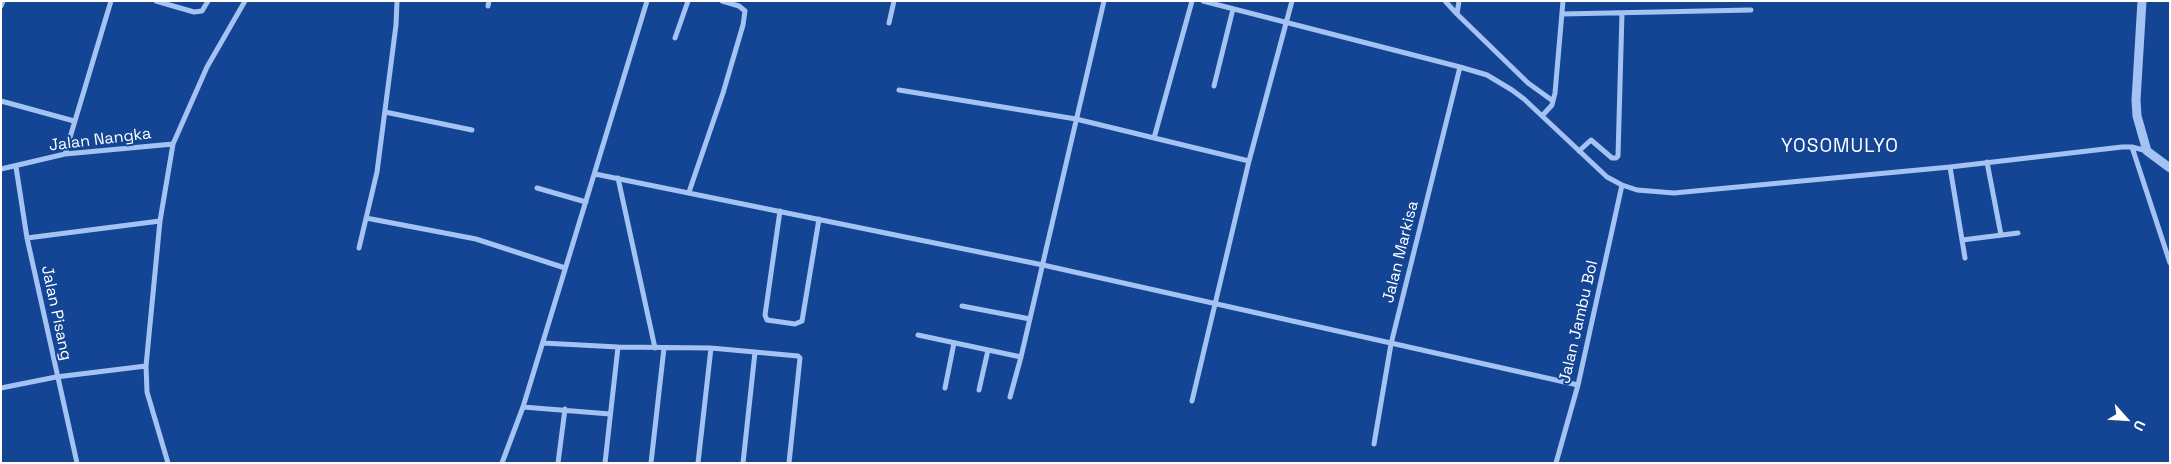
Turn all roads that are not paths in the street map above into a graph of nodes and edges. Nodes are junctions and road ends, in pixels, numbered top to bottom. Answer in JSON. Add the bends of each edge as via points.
{"nodes":[{"id":1,"x":3,"y":1,"type":"edge"},
{"id":2,"x":111,"y":1,"type":"edge"},
{"id":3,"x":156,"y":1,"type":"edge"},
{"id":4,"x":208,"y":1,"type":"edge"},
{"id":5,"x":245,"y":1,"type":"edge"},
{"id":6,"x":397,"y":1,"type":"edge"},
{"id":7,"x":647,"y":1,"type":"edge"},
{"id":8,"x":688,"y":1,"type":"edge"},
{"id":9,"x":722,"y":1,"type":"edge"},
{"id":10,"x":894,"y":1,"type":"edge"},
{"id":11,"x":1104,"y":1,"type":"edge"},
{"id":12,"x":1192,"y":1,"type":"edge"},
{"id":13,"x":1202,"y":1,"type":"edge"},
{"id":14,"x":1292,"y":1,"type":"edge"},
{"id":15,"x":1445,"y":1,"type":"edge"},
{"id":16,"x":1459,"y":1,"type":"edge"},
{"id":17,"x":1563,"y":1,"type":"edge"},
{"id":18,"x":2142,"y":1,"type":"edge"},
{"id":19,"x":1,"y":6,"type":"edge"},
{"id":20,"x":1233,"y":9,"type":"junction"},
{"id":21,"x":1751,"y":10,"type":"dead end"},
{"id":22,"x":1622,"y":13,"type":"junction"},
{"id":23,"x":1457,"y":14,"type":"junction"},
{"id":24,"x":1562,"y":14,"type":"junction"},
{"id":25,"x":1286,"y":22,"type":"junction"},
{"id":26,"x":889,"y":23,"type":"dead end"},
{"id":27,"x":675,"y":38,"type":"dead end"},
{"id":28,"x":1460,"y":67,"type":"junction"},
{"id":29,"x":1214,"y":86,"type":"dead end"},
{"id":30,"x":899,"y":90,"type":"dead end"},
{"id":31,"x":1,"y":101,"type":"edge"},
{"id":32,"x":1552,"y":103,"type":"junction"},
{"id":33,"x":386,"y":112,"type":"junction"},
{"id":34,"x":1542,"y":116,"type":"junction"},
{"id":35,"x":1076,"y":119,"type":"junction"},
{"id":36,"x":74,"y":121,"type":"junction"},
{"id":37,"x":472,"y":130,"type":"dead end"},
{"id":38,"x":1154,"y":138,"type":"junction"},
{"id":39,"x":173,"y":144,"type":"junction"},
{"id":40,"x":2132,"y":146,"type":"junction"},
{"id":41,"x":1579,"y":151,"type":"junction"},
{"id":42,"x":2147,"y":151,"type":"junction"},
{"id":43,"x":65,"y":154,"type":"junction"},
{"id":44,"x":1249,"y":161,"type":"junction"},
{"id":45,"x":1987,"y":162,"type":"junction"},
{"id":46,"x":16,"y":167,"type":"junction"},
{"id":47,"x":1950,"y":167,"type":"junction"},
{"id":48,"x":2170,"y":168,"type":"edge"},
{"id":49,"x":1,"y":169,"type":"edge"},
{"id":50,"x":595,"y":174,"type":"junction"},
{"id":51,"x":618,"y":178,"type":"junction"},
{"id":52,"x":1622,"y":185,"type":"junction"},
{"id":53,"x":536,"y":188,"type":"dead end"},
{"id":54,"x":689,"y":192,"type":"junction"},
{"id":55,"x":586,"y":202,"type":"junction"},
{"id":56,"x":780,"y":211,"type":"junction"},
{"id":57,"x":366,"y":218,"type":"junction"},
{"id":58,"x":820,"y":219,"type":"junction"},
{"id":59,"x":160,"y":221,"type":"junction"},
{"id":60,"x":2018,"y":233,"type":"dead end"},
{"id":61,"x":2001,"y":235,"type":"junction"},
{"id":62,"x":27,"y":238,"type":"junction"},
{"id":63,"x":1962,"y":240,"type":"junction"},
{"id":64,"x":359,"y":248,"type":"dead end"},
{"id":65,"x":1965,"y":258,"type":"dead end"},
{"id":66,"x":2170,"y":262,"type":"edge"},
{"id":67,"x":1043,"y":265,"type":"junction"},
{"id":68,"x":565,"y":268,"type":"junction"},
{"id":69,"x":1216,"y":304,"type":"junction"},
{"id":70,"x":962,"y":306,"type":"dead end"},
{"id":71,"x":1030,"y":319,"type":"junction"},
{"id":72,"x":918,"y":335,"type":"dead end"},
{"id":73,"x":543,"y":343,"type":"junction"},
{"id":74,"x":954,"y":343,"type":"junction"},
{"id":75,"x":1392,"y":344,"type":"junction"},
{"id":76,"x":618,"y":347,"type":"junction"},
{"id":77,"x":654,"y":348,"type":"junction"},
{"id":78,"x":664,"y":348,"type":"junction"},
{"id":79,"x":711,"y":348,"type":"junction"},
{"id":80,"x":988,"y":350,"type":"junction"},
{"id":81,"x":755,"y":352,"type":"junction"},
{"id":82,"x":1021,"y":357,"type":"junction"},
{"id":83,"x":146,"y":366,"type":"junction"},
{"id":84,"x":56,"y":377,"type":"junction"},
{"id":85,"x":1578,"y":385,"type":"junction"},
{"id":86,"x":1,"y":388,"type":"edge"},
{"id":87,"x":945,"y":388,"type":"dead end"},
{"id":88,"x":979,"y":390,"type":"dead end"},
{"id":89,"x":1010,"y":397,"type":"dead end"},
{"id":90,"x":1192,"y":401,"type":"dead end"},
{"id":91,"x":523,"y":407,"type":"junction"},
{"id":92,"x":565,"y":410,"type":"junction"},
{"id":93,"x":610,"y":414,"type":"junction"},
{"id":94,"x":1374,"y":444,"type":"dead end"},
{"id":95,"x":76,"y":463,"type":"edge"},
{"id":96,"x":168,"y":463,"type":"edge"},
{"id":97,"x":502,"y":463,"type":"edge"},
{"id":98,"x":558,"y":463,"type":"edge"},
{"id":99,"x":604,"y":463,"type":"edge"},
{"id":100,"x":651,"y":463,"type":"edge"},
{"id":101,"x":698,"y":463,"type":"edge"},
{"id":102,"x":743,"y":463,"type":"edge"},
{"id":103,"x":788,"y":463,"type":"edge"},
{"id":104,"x":1556,"y":463,"type":"edge"}],
"edges":[{"from":1,"to":19,"type":"street"},
{"from":2,"to":36,"type":"street"},
{"from":3,"to":4,"type":"street","via":[[194,12],[202,11]]},
{"from":5,"to":39,"type":"street","via":[[207,67]]},
{"from":6,"to":33,"type":"street"},
{"from":7,"to":50,"type":"street"},
{"from":8,"to":27,"type":"street"},
{"from":9,"to":54,"type":"street","via":[[745,11],[744,25]]},
{"from":10,"to":26,"type":"street"},
{"from":11,"to":35,"type":"street"},
{"from":12,"to":38,"type":"street"},
{"from":13,"to":20,"type":"street"},
{"from":14,"to":25,"type":"street"},
{"from":15,"to":23,"type":"street"},
{"from":16,"to":23,"type":"street"},
{"from":17,"to":24,"type":"street"},
{"from":18,"to":42,"type":"street","via":[[2136,100]]},
{"from":20,"to":25,"type":"street"},
{"from":20,"to":29,"type":"street"},
{"from":21,"to":22,"type":"street"},
{"from":22,"to":24,"type":"street"},
{"from":22,"to":41,"type":"street","via":[[1618,156],[1612,158],[1591,140]]},
{"from":23,"to":32,"type":"street","via":[[1528,84]]},
{"from":24,"to":32,"type":"street"},
{"from":25,"to":28,"type":"street"},
{"from":25,"to":44,"type":"street"},
{"from":28,"to":34,"type":"street","via":[[1487,75],[1512,90]]},
{"from":28,"to":75,"type":"street","name":"Jalan Markisa"},
{"from":30,"to":35,"type":"street"},
{"from":31,"to":36,"type":"street"},
{"from":32,"to":34,"type":"street"},
{"from":33,"to":37,"type":"street"},
{"from":33,"to":57,"type":"street"},
{"from":34,"to":41,"type":"street"},
{"from":35,"to":38,"type":"street"},
{"from":35,"to":67,"type":"street"},
{"from":36,"to":43,"type":"street"},
{"from":38,"to":44,"type":"street"},
{"from":39,"to":43,"type":"street","name":"Jalan Nangka"},
{"from":39,"to":59,"type":"street"},
{"from":40,"to":42,"type":"street"},
{"from":40,"to":45,"type":"street"},
{"from":40,"to":66,"type":"street"},
{"from":41,"to":52,"type":"street","via":[[1607,177]]},
{"from":42,"to":48,"type":"street"},
{"from":43,"to":46,"type":"street","name":"Jalan Nangka"},
{"from":44,"to":69,"type":"street"},
{"from":45,"to":47,"type":"street"},
{"from":45,"to":61,"type":"street"},
{"from":46,"to":49,"type":"street","name":"Jalan Nangka"},
{"from":46,"to":62,"type":"street","name":"Jalan Pisang"},
{"from":47,"to":52,"type":"street","via":[[1674,193],[1637,190]]},
{"from":47,"to":63,"type":"street"},
{"from":50,"to":51,"type":"street"},
{"from":50,"to":55,"type":"street"},
{"from":51,"to":54,"type":"street"},
{"from":51,"to":77,"type":"street"},
{"from":52,"to":85,"type":"street","name":"Jalan Jambu Bol"},
{"from":53,"to":55,"type":"street"},
{"from":54,"to":56,"type":"street"},
{"from":55,"to":68,"type":"street"},
{"from":56,"to":58,"type":"street"},
{"from":56,"to":58,"type":"street","via":[[765,316],[768,320],[795,324],[802,321]]},
{"from":57,"to":64,"type":"street"},
{"from":57,"to":68,"type":"street","via":[[476,239]]},
{"from":58,"to":67,"type":"street"},
{"from":59,"to":62,"type":"street"},
{"from":59,"to":83,"type":"street"},
{"from":60,"to":61,"type":"street"},
{"from":61,"to":63,"type":"street"},
{"from":62,"to":84,"type":"street","name":"Jalan Pisang"},
{"from":63,"to":65,"type":"street"},
{"from":67,"to":69,"type":"street"},
{"from":67,"to":71,"type":"street"},
{"from":68,"to":73,"type":"street"},
{"from":69,"to":75,"type":"street"},
{"from":69,"to":90,"type":"street"},
{"from":70,"to":71,"type":"street"},
{"from":71,"to":82,"type":"street"},
{"from":72,"to":74,"type":"street"},
{"from":73,"to":76,"type":"street"},
{"from":73,"to":91,"type":"street"},
{"from":74,"to":80,"type":"street"},
{"from":74,"to":87,"type":"street"},
{"from":75,"to":85,"type":"street"},
{"from":75,"to":94,"type":"street","name":"Jalan Markisa"},
{"from":76,"to":77,"type":"street"},
{"from":76,"to":93,"type":"street"},
{"from":77,"to":78,"type":"street"},
{"from":78,"to":79,"type":"street"},
{"from":78,"to":100,"type":"street"},
{"from":79,"to":81,"type":"street"},
{"from":79,"to":101,"type":"street"},
{"from":80,"to":82,"type":"street"},
{"from":80,"to":88,"type":"street"},
{"from":81,"to":102,"type":"street"},
{"from":81,"to":103,"type":"street","via":[[800,358]]},
{"from":82,"to":89,"type":"street"},
{"from":83,"to":84,"type":"street"},
{"from":83,"to":96,"type":"street","via":[[147,392]]},
{"from":84,"to":86,"type":"street"},
{"from":84,"to":95,"type":"street","name":"Jalan Pisang"},
{"from":85,"to":104,"type":"street","name":"Jalan Jambu Bol"},
{"from":91,"to":92,"type":"street"},
{"from":91,"to":97,"type":"street"},
{"from":92,"to":93,"type":"street"},
{"from":92,"to":98,"type":"street"},
{"from":93,"to":99,"type":"street"}]}
